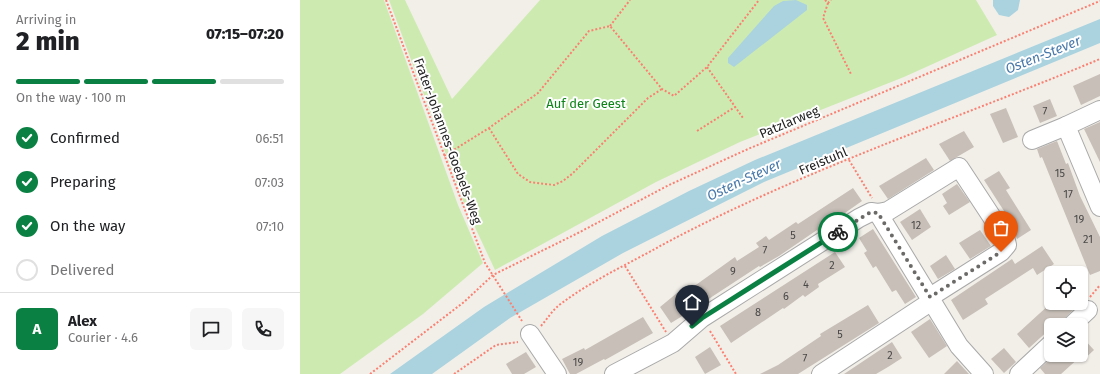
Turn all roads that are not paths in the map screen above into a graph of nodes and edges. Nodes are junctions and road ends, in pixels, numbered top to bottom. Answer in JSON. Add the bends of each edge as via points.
{"nodes":[{"id":1,"x":1100,"y":110,"type":"edge"},
{"id":2,"x":1066,"y":126,"type":"junction"},
{"id":3,"x":1032,"y":140,"type":"dead end"},
{"id":4,"x":1100,"y":207,"type":"edge"},
{"id":5,"x":878,"y":213,"type":"junction"},
{"id":6,"x":931,"y":299,"type":"junction"},
{"id":7,"x":1088,"y":310,"type":"dead end"},
{"id":8,"x":1079,"y":318,"type":"edge"},
{"id":9,"x":527,"y":330,"type":"road end"},
{"id":10,"x":1044,"y":351,"type":"edge"},
{"id":11,"x":557,"y":374,"type":"edge"},
{"id":12,"x":614,"y":374,"type":"edge"},
{"id":13,"x":821,"y":374,"type":"edge"},
{"id":14,"x":984,"y":374,"type":"edge"},
{"id":15,"x":1019,"y":374,"type":"edge"}],
"edges":[{"from":1,"to":2,"type":"street"},
{"from":2,"to":3,"type":"street"},
{"from":2,"to":4,"type":"street"},
{"from":5,"to":6,"type":"street"},
{"from":5,"to":6,"type":"street","via":[[888,211],[959,167],[1005,236],[1007,244],[1001,252]]},
{"from":5,"to":12,"type":"street","via":[[871,212],[859,218],[702,318],[673,343]]},
{"from":6,"to":13,"type":"street"},
{"from":6,"to":14,"type":"street","via":[[959,346]]},
{"from":7,"to":8,"type":"street"},
{"from":9,"to":11,"type":"street"},
{"from":10,"to":15,"type":"street"}]}
